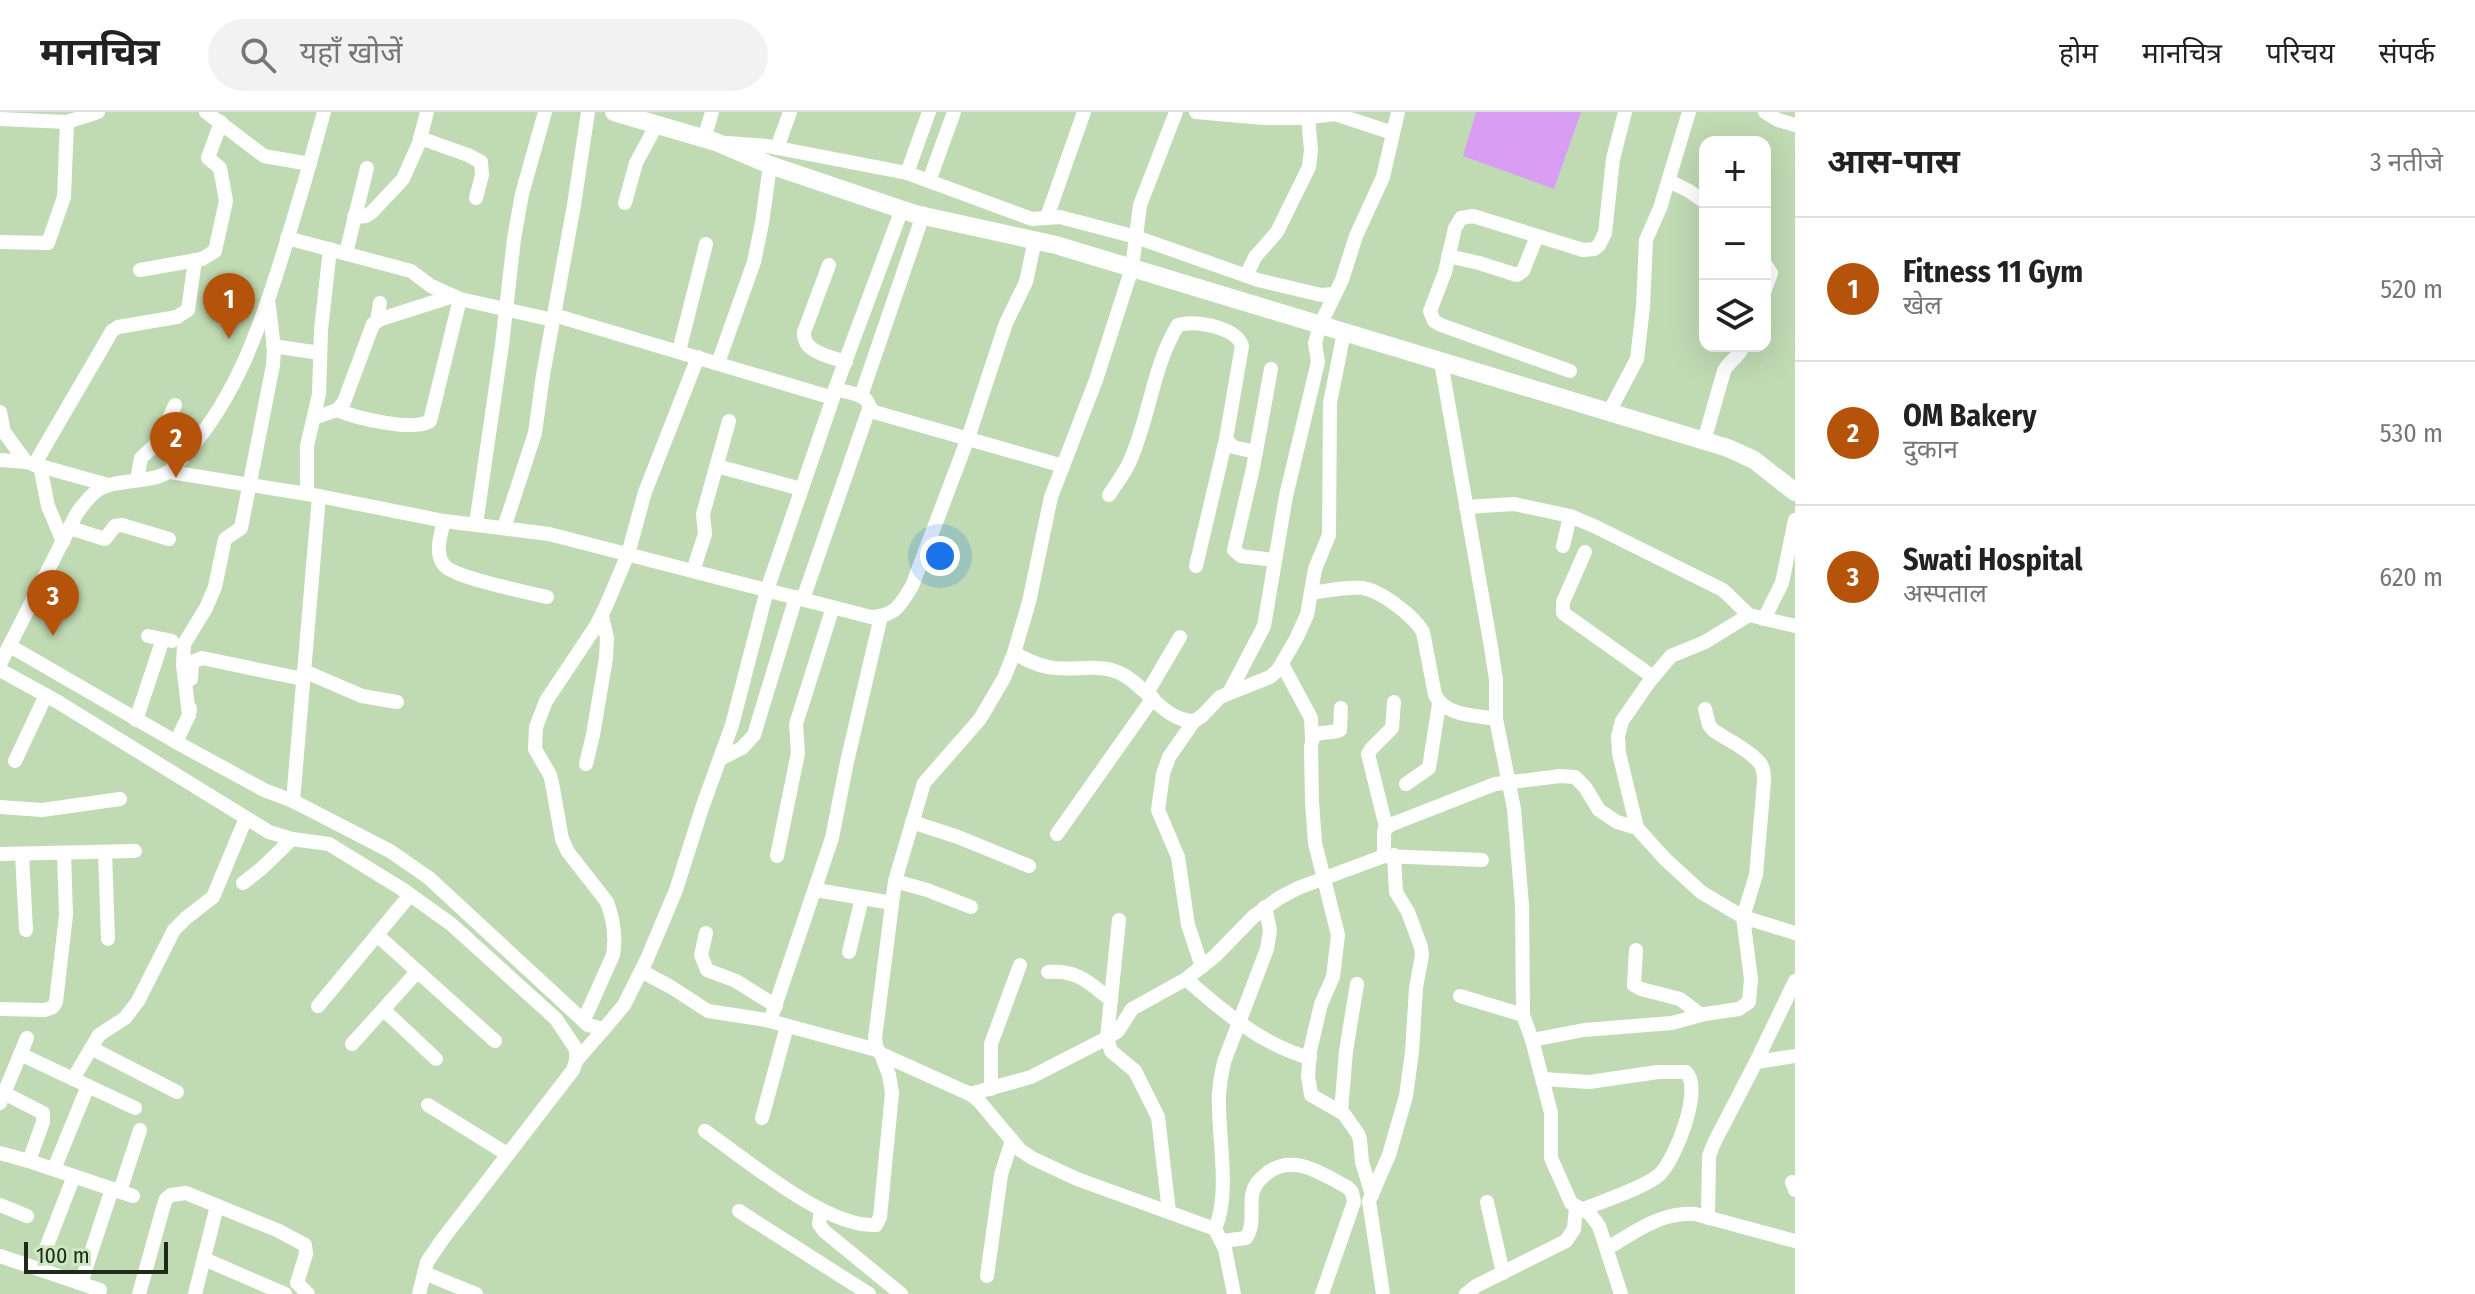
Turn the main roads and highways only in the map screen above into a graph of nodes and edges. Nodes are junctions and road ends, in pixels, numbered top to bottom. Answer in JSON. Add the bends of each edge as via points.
{"nodes":[{"id":1,"x":623,"y":113,"type":"edge"},
{"id":2,"x":1795,"y":492,"type":"edge"}],
"edges":[{"from":1,"to":2,"type":"main road","via":[[773,157],[902,209],[1132,268],[1728,448],[1754,460]]}]}
